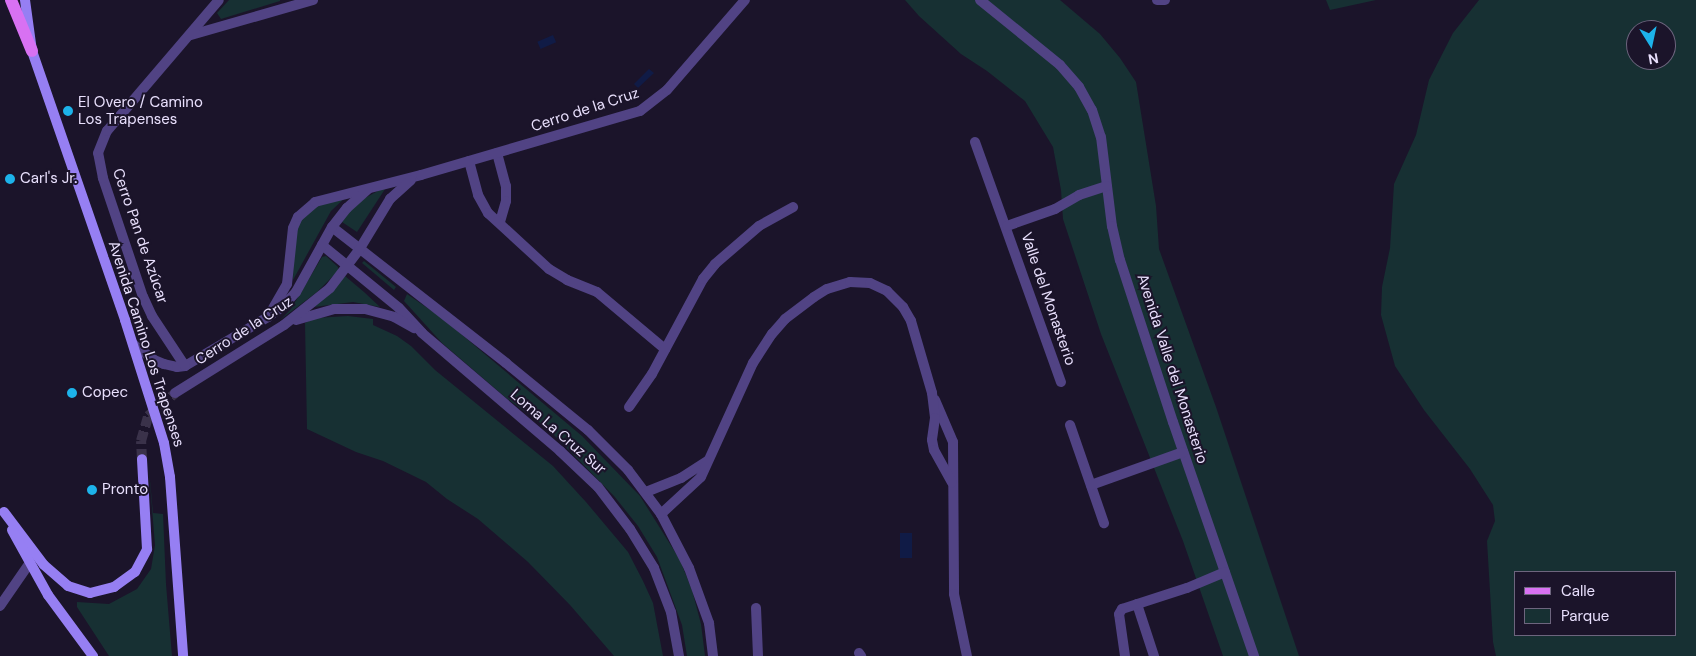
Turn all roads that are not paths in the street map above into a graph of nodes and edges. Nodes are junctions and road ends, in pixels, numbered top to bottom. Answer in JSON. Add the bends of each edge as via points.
{"nodes":[{"id":1,"x":11,"y":0,"type":"edge"},
{"id":2,"x":25,"y":0,"type":"edge"},
{"id":3,"x":220,"y":0,"type":"edge"},
{"id":4,"x":313,"y":0,"type":"edge"},
{"id":5,"x":745,"y":0,"type":"edge"},
{"id":6,"x":980,"y":0,"type":"edge"},
{"id":7,"x":1157,"y":0,"type":"edge"},
{"id":8,"x":1165,"y":0,"type":"edge"},
{"id":9,"x":295,"y":2,"type":"edge"},
{"id":10,"x":191,"y":35,"type":"junction"},
{"id":11,"x":32,"y":51,"type":"junction"},
{"id":12,"x":975,"y":142,"type":"dead end"},
{"id":13,"x":497,"y":153,"type":"junction"},
{"id":14,"x":469,"y":161,"type":"junction"},
{"id":15,"x":421,"y":175,"type":"junction"},
{"id":16,"x":1107,"y":186,"type":"junction"},
{"id":17,"x":371,"y":187,"type":"junction"},
{"id":18,"x":793,"y":206,"type":"dead end"},
{"id":19,"x":500,"y":222,"type":"junction"},
{"id":20,"x":1007,"y":226,"type":"junction"},
{"id":21,"x":332,"y":227,"type":"junction"},
{"id":22,"x":322,"y":245,"type":"junction"},
{"id":23,"x":359,"y":250,"type":"junction"},
{"id":24,"x":347,"y":265,"type":"junction"},
{"id":25,"x":268,"y":317,"type":"junction"},
{"id":26,"x":284,"y":325,"type":"junction"},
{"id":27,"x":422,"y":333,"type":"junction"},
{"id":28,"x":132,"y":344,"type":"junction"},
{"id":29,"x":665,"y":348,"type":"junction"},
{"id":30,"x":185,"y":366,"type":"junction"},
{"id":31,"x":1061,"y":382,"type":"dead end"},
{"id":32,"x":175,"y":393,"type":"tunnel mouth"},
{"id":33,"x":932,"y":393,"type":"junction"},
{"id":34,"x":629,"y":407,"type":"dead end"},
{"id":35,"x":1070,"y":425,"type":"dead end"},
{"id":36,"x":1183,"y":452,"type":"junction"},
{"id":37,"x":142,"y":458,"type":"tunnel mouth"},
{"id":38,"x":707,"y":461,"type":"junction"},
{"id":39,"x":952,"y":482,"type":"junction"},
{"id":40,"x":1091,"y":485,"type":"junction"},
{"id":41,"x":646,"y":492,"type":"junction"},
{"id":42,"x":0,"y":502,"type":"edge"},
{"id":43,"x":4,"y":512,"type":"junction"},
{"id":44,"x":661,"y":514,"type":"junction"},
{"id":45,"x":1104,"y":523,"type":"dead end"},
{"id":46,"x":29,"y":564,"type":"junction"},
{"id":47,"x":1225,"y":572,"type":"junction"},
{"id":48,"x":1138,"y":604,"type":"junction"},
{"id":49,"x":0,"y":606,"type":"edge"},
{"id":50,"x":756,"y":608,"type":"dead end"},
{"id":51,"x":93,"y":656,"type":"edge"},
{"id":52,"x":183,"y":656,"type":"edge"},
{"id":53,"x":679,"y":656,"type":"edge"},
{"id":54,"x":713,"y":656,"type":"edge"},
{"id":55,"x":758,"y":656,"type":"edge"},
{"id":56,"x":967,"y":656,"type":"edge"},
{"id":57,"x":1125,"y":656,"type":"edge"},
{"id":58,"x":1154,"y":656,"type":"edge"},
{"id":59,"x":1254,"y":656,"type":"edge"}],
"edges":[{"from":1,"to":11,"type":"main road"},
{"from":2,"to":11,"type":"main road","name":"Avenida Camino Los Trapenses"},
{"from":3,"to":10,"type":"street","name":"Cerro Pan de Azúcar"},
{"from":4,"to":9,"type":"street"},
{"from":5,"to":13,"type":"street","name":"Cerro de la Cruz","via":[[667,90],[650,105],[631,114]]},
{"from":6,"to":16,"type":"street","name":"Avenida Valle del Monasterio","via":[[1048,54],[1079,87],[1102,137]]},
{"from":7,"to":8,"type":"street"},
{"from":9,"to":10,"type":"street"},
{"from":10,"to":30,"type":"street","name":"Cerro Pan de Azúcar","via":[[107,131],[98,153],[103,178],[143,296],[152,316]]},
{"from":11,"to":28,"type":"main road","name":"Avenida Camino Los Trapenses"},
{"from":12,"to":20,"type":"street","name":"Valle del Monasterio"},
{"from":13,"to":14,"type":"street","name":"Cerro de la Cruz"},
{"from":13,"to":19,"type":"street","via":[[506,186]]},
{"from":14,"to":15,"type":"street","name":"Cerro de la Cruz"},
{"from":14,"to":19,"type":"street","via":[[478,195],[488,213]]},
{"from":15,"to":17,"type":"street","name":"Cerro de la Cruz"},
{"from":15,"to":23,"type":"street","name":"Cerro de la Cruz","via":[[401,187],[390,199]]},
{"from":16,"to":20,"type":"street","name":"Valle del Monasterio"},
{"from":16,"to":36,"type":"street","name":"Avenida Valle del Monasterio","via":[[1120,260]]},
{"from":17,"to":21,"type":"street","name":"Cerro de la Cruz","via":[[347,208]]},
{"from":17,"to":25,"type":"street","name":"Cerro de la Cruz","via":[[315,202],[298,217],[290,241],[285,291]]},
{"from":18,"to":29,"type":"street","via":[[759,226],[715,264],[703,279]]},
{"from":19,"to":29,"type":"street","via":[[549,269],[597,292]]},
{"from":20,"to":31,"type":"street","name":"Valle del Monasterio"},
{"from":21,"to":22,"type":"street","name":"Cerro de la Cruz"},
{"from":21,"to":23,"type":"street","name":"Loma La Cruz Sur"},
{"from":22,"to":24,"type":"street","name":"Loma La Cruz Sur"},
{"from":22,"to":25,"type":"street","name":"Cerro de la Cruz","via":[[296,292]]},
{"from":23,"to":24,"type":"street","name":"Cerro de la Cruz"},
{"from":23,"to":41,"type":"street","name":"Loma La Cruz Sur","via":[[588,430]]},
{"from":24,"to":26,"type":"street","name":"Cerro de la Cruz","via":[[330,288]]},
{"from":24,"to":27,"type":"street","name":"Loma La Cruz Sur","via":[[399,308]]},
{"from":25,"to":30,"type":"street","name":"Cerro de la Cruz"},
{"from":26,"to":27,"type":"street","name":"Loma La Cruz Sur","via":[[334,309],[364,309],[394,317]]},
{"from":26,"to":32,"type":"street","name":"Cerro de la Cruz"},
{"from":27,"to":53,"type":"street","name":"Loma La Cruz Sur","via":[[580,468],[615,507],[643,548],[660,582],[671,612]]},
{"from":28,"to":30,"type":"street","name":"Cerro de la Cruz","via":[[154,360]]},
{"from":28,"to":52,"type":"main road","name":"Avenida Camino Los Trapenses","via":[[164,443],[170,477]]},
{"from":29,"to":34,"type":"street"},
{"from":33,"to":38,"type":"street","via":[[918,343],[902,307],[887,292],[870,283],[840,284],[827,289],[785,318],[772,334],[753,364]]},
{"from":33,"to":39,"type":"street","via":[[953,442],[955,463]]},
{"from":33,"to":39,"type":"street","via":[[934,450]]},
{"from":35,"to":40,"type":"street"},
{"from":36,"to":40,"type":"street"},
{"from":36,"to":47,"type":"street","name":"Avenida Valle del Monasterio"},
{"from":37,"to":43,"type":"main road","via":[[146,549],[135,572],[114,587],[90,592],[68,586],[44,565]]},
{"from":38,"to":41,"type":"street","via":[[680,478]]},
{"from":38,"to":44,"type":"street","via":[[694,485]]},
{"from":39,"to":56,"type":"street","via":[[954,594]]},
{"from":40,"to":45,"type":"street"},
{"from":41,"to":44,"type":"street","name":"Loma La Cruz Sur"},
{"from":42,"to":43,"type":"main road"},
{"from":43,"to":46,"type":"main road"},
{"from":44,"to":54,"type":"street","name":"Loma La Cruz Sur","via":[[700,595],[709,623]]},
{"from":46,"to":49,"type":"street"},
{"from":46,"to":51,"type":"main road"},
{"from":47,"to":48,"type":"street"},
{"from":47,"to":59,"type":"street","name":"Avenida Valle del Monasterio"},
{"from":48,"to":57,"type":"street","via":[[1122,609],[1119,614]]},
{"from":48,"to":58,"type":"street"},
{"from":50,"to":55,"type":"street"}]}
